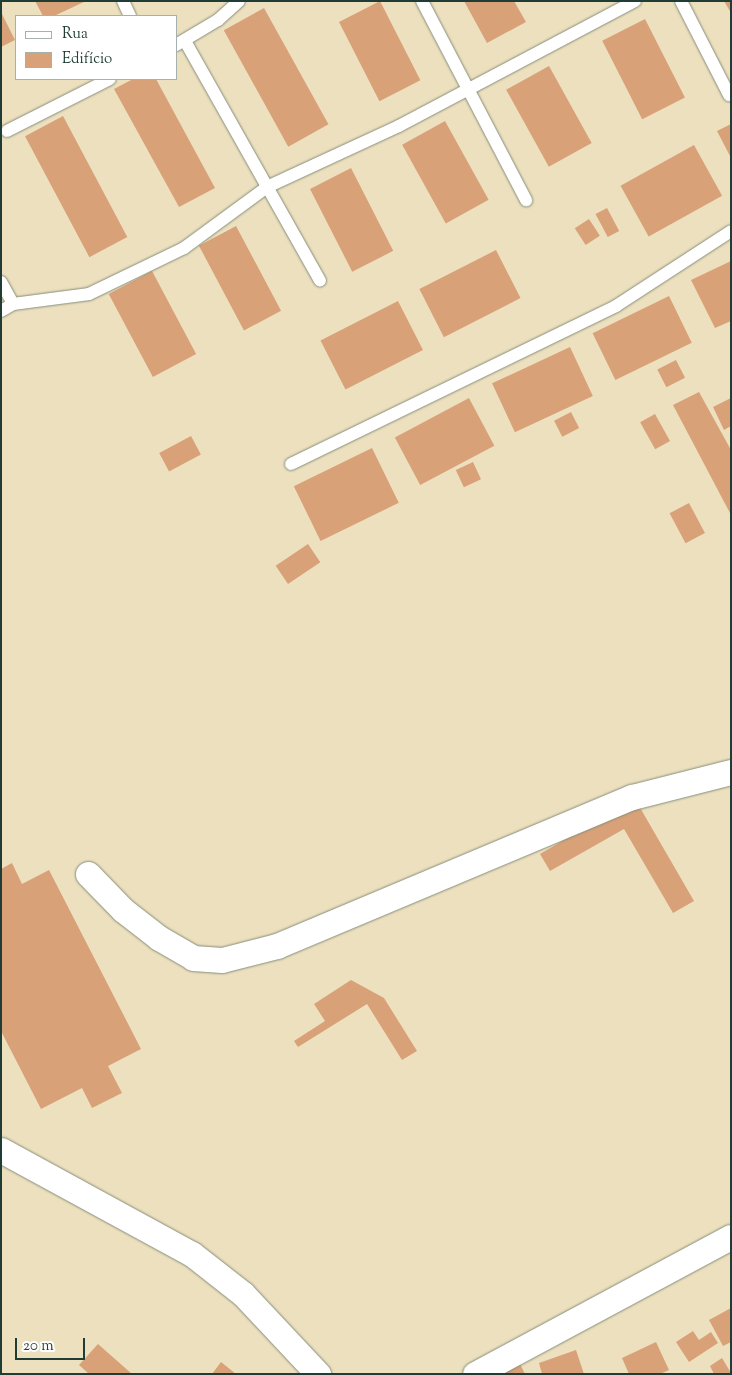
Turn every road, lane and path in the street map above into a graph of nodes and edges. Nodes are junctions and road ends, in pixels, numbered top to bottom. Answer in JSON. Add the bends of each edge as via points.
{"nodes":[{"id":1,"x":123,"y":1,"type":"edge"},
{"id":2,"x":239,"y":1,"type":"edge"},
{"id":3,"x":422,"y":1,"type":"edge"},
{"id":4,"x":635,"y":1,"type":"edge"},
{"id":5,"x":681,"y":1,"type":"edge"},
{"id":6,"x":130,"y":15,"type":"edge"},
{"id":7,"x":181,"y":43,"type":"edge"},
{"id":8,"x":108,"y":80,"type":"edge"},
{"id":9,"x":469,"y":90,"type":"junction"},
{"id":10,"x":729,"y":95,"type":"dead end"},
{"id":11,"x":6,"y":131,"type":"dead end"},
{"id":12,"x":267,"y":187,"type":"junction"},
{"id":13,"x":526,"y":200,"type":"dead end"},
{"id":14,"x":731,"y":231,"type":"edge"},
{"id":15,"x":320,"y":281,"type":"dead end"},
{"id":16,"x":1,"y":282,"type":"edge"},
{"id":17,"x":13,"y":304,"type":"junction"},
{"id":18,"x":1,"y":311,"type":"edge"},
{"id":19,"x":290,"y":464,"type":"dead end"},
{"id":20,"x":731,"y":772,"type":"edge"},
{"id":21,"x":88,"y":874,"type":"dead end"},
{"id":22,"x":1,"y":1150,"type":"edge"},
{"id":23,"x":731,"y":1237,"type":"edge"},
{"id":24,"x":318,"y":1374,"type":"edge"},
{"id":25,"x":475,"y":1374,"type":"edge"}],
"edges":[{"from":1,"to":6,"type":"lane"},
{"from":2,"to":7,"type":"lane","via":[[218,20]]},
{"from":3,"to":9,"type":"lane"},
{"from":4,"to":9,"type":"lane"},
{"from":5,"to":10,"type":"lane"},
{"from":7,"to":12,"type":"lane"},
{"from":8,"to":11,"type":"lane"},
{"from":9,"to":12,"type":"lane"},
{"from":9,"to":13,"type":"lane"},
{"from":12,"to":15,"type":"lane"},
{"from":12,"to":17,"type":"lane","via":[[184,248],[89,294]]},
{"from":14,"to":19,"type":"lane","via":[[616,306]]},
{"from":16,"to":17,"type":"lane"},
{"from":17,"to":18,"type":"lane"},
{"from":20,"to":21,"type":"street","via":[[632,798],[276,946],[222,960],[193,958],[159,938],[123,910]]},
{"from":22,"to":24,"type":"street","via":[[192,1254],[243,1294]]},
{"from":23,"to":25,"type":"street"}]}
